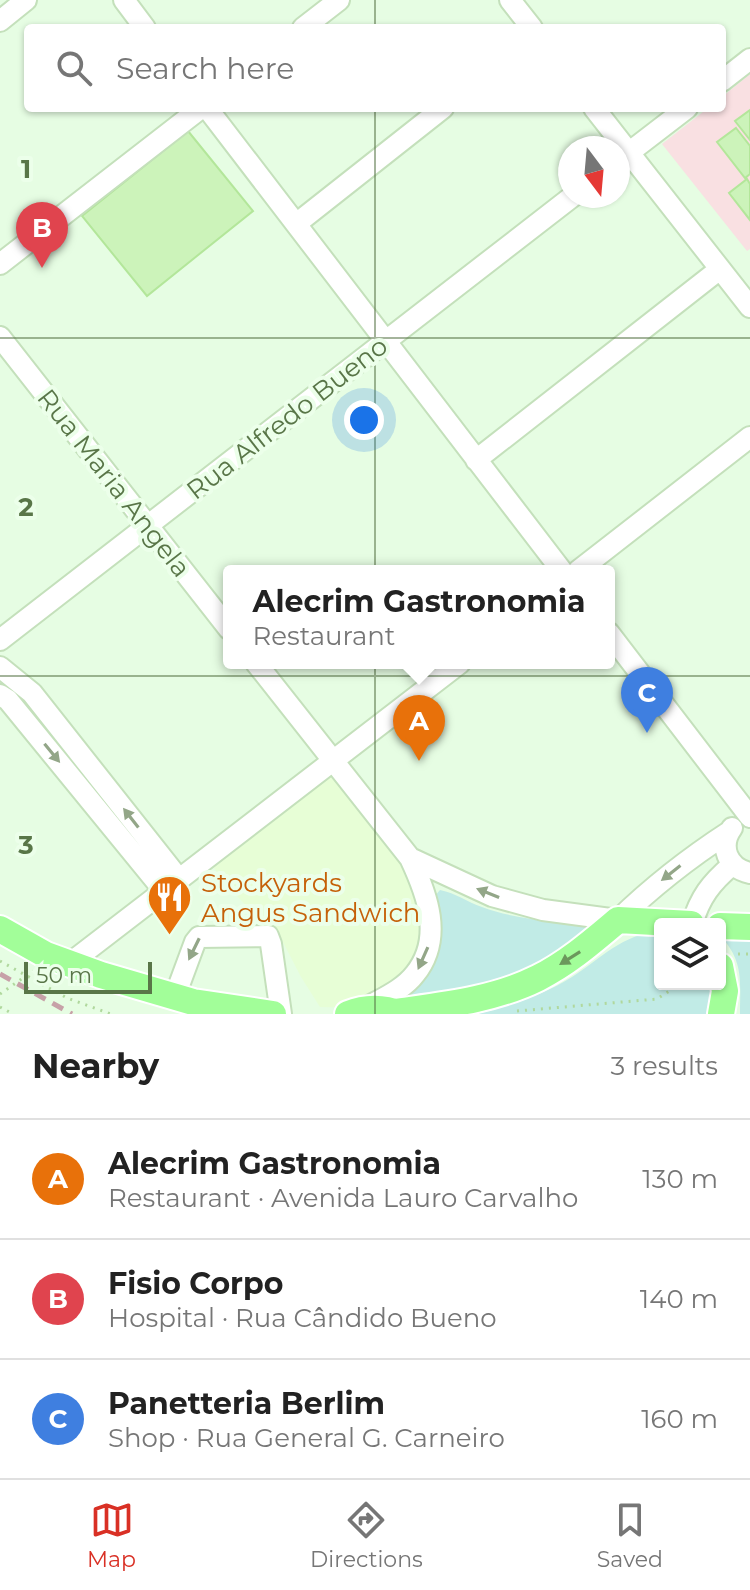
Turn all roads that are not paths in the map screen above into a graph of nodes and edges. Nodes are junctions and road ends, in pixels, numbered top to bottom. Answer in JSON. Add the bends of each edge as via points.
{"nodes":[{"id":1,"x":26,"y":0,"type":"edge"},
{"id":2,"x":124,"y":0,"type":"edge"},
{"id":3,"x":339,"y":0,"type":"edge"},
{"id":4,"x":510,"y":0,"type":"edge"},
{"id":5,"x":0,"y":21,"type":"edge"},
{"id":6,"x":142,"y":24,"type":"edge"},
{"id":7,"x":308,"y":24,"type":"edge"},
{"id":8,"x":529,"y":24,"type":"edge"},
{"id":9,"x":750,"y":59,"type":"edge"},
{"id":10,"x":726,"y":78,"type":"edge"},
{"id":11,"x":199,"y":112,"type":"edge"},
{"id":12,"x":207,"y":112,"type":"edge"},
{"id":13,"x":438,"y":112,"type":"edge"},
{"id":14,"x":596,"y":112,"type":"edge"},
{"id":15,"x":682,"y":112,"type":"edge"},
{"id":16,"x":611,"y":136,"type":"edge"},
{"id":17,"x":630,"y":152,"type":"edge"},
{"id":18,"x":630,"y":164,"type":"edge"},
{"id":19,"x":558,"y":208,"type":"edge"},
{"id":20,"x":296,"y":224,"type":"junction"},
{"id":21,"x":0,"y":264,"type":"edge"},
{"id":22,"x":720,"y":269,"type":"junction"},
{"id":23,"x":750,"y":307,"type":"edge"},
{"id":24,"x":0,"y":337,"type":"edge"},
{"id":25,"x":386,"y":341,"type":"junction"},
{"id":26,"x":750,"y":437,"type":"edge"},
{"id":27,"x":476,"y":460,"type":"junction"},
{"id":28,"x":148,"y":525,"type":"junction"},
{"id":29,"x":557,"y":565,"type":"edge"},
{"id":30,"x":586,"y":565,"type":"edge"},
{"id":31,"x":223,"y":621,"type":"edge"},
{"id":32,"x":0,"y":640,"type":"edge"},
{"id":33,"x":615,"y":641,"type":"edge"},
{"id":34,"x":0,"y":667,"type":"edge"},
{"id":35,"x":261,"y":669,"type":"edge"},
{"id":36,"x":452,"y":669,"type":"edge"},
{"id":37,"x":0,"y":695,"type":"edge"},
{"id":38,"x":334,"y":761,"type":"junction"},
{"id":39,"x":750,"y":818,"type":"edge"},
{"id":40,"x":729,"y":832,"type":"junction"},
{"id":41,"x":410,"y":858,"type":"junction"},
{"id":42,"x":745,"y":871,"type":"edge"},
{"id":43,"x":172,"y":885,"type":"junction"},
{"id":44,"x":694,"y":918,"type":"edge"},
{"id":45,"x":618,"y":920,"type":"junction"},
{"id":46,"x":654,"y":922,"type":"edge"},
{"id":47,"x":0,"y":929,"type":"edge"},
{"id":48,"x":57,"y":959,"type":"junction"},
{"id":49,"x":725,"y":990,"type":"edge"},
{"id":50,"x":175,"y":996,"type":"junction"},
{"id":51,"x":356,"y":1011,"type":"edge"},
{"id":52,"x":397,"y":1013,"type":"edge"},
{"id":53,"x":273,"y":1014,"type":"edge"},
{"id":54,"x":281,"y":1014,"type":"edge"},
{"id":55,"x":721,"y":1014,"type":"edge"}],
"edges":[{"from":1,"to":5,"type":"street"},
{"from":2,"to":6,"type":"street"},
{"from":3,"to":7,"type":"street"},
{"from":4,"to":8,"type":"street"},
{"from":9,"to":10,"type":"street"},
{"from":11,"to":21,"type":"street"},
{"from":12,"to":20,"type":"street"},
{"from":13,"to":20,"type":"street"},
{"from":14,"to":16,"type":"street"},
{"from":15,"to":17,"type":"street"},
{"from":18,"to":22,"type":"street"},
{"from":19,"to":25,"type":"street","name":"Rua Alfredo Bueno"},
{"from":20,"to":25,"type":"street"},
{"from":22,"to":23,"type":"street"},
{"from":22,"to":27,"type":"street"},
{"from":24,"to":28,"type":"street","name":"Rua Maria Angela"},
{"from":25,"to":27,"type":"street"},
{"from":25,"to":28,"type":"street","name":"Rua Alfredo Bueno"},
{"from":26,"to":30,"type":"street"},
{"from":27,"to":29,"type":"street"},
{"from":28,"to":31,"type":"street","name":"Rua Maria Angela"},
{"from":28,"to":32,"type":"street","name":"Rua Alfredo Bueno"},
{"from":33,"to":39,"type":"street"},
{"from":43,"to":34,"type":"street","one_way":true,"via":[[32,693]]},
{"from":35,"to":38,"type":"street"},
{"from":36,"to":38,"type":"street"},
{"from":37,"to":43,"type":"street","one_way":true},
{"from":38,"to":41,"type":"street"},
{"from":38,"to":43,"type":"street"},
{"from":39,"to":40,"type":"street"},
{"from":40,"to":42,"type":"street","via":[[725,852]]},
{"from":40,"to":45,"type":"street","one_way":true},
{"from":45,"to":41,"type":"street","one_way":true,"via":[[543,910],[492,896]]},
{"from":41,"to":51,"type":"street","one_way":true,"via":[[427,893],[432,924],[428,951],[415,975]]},
{"from":42,"to":44,"type":"street","via":[[712,882]]},
{"from":43,"to":48,"type":"street"},
{"from":45,"to":46,"type":"main road"},
{"from":45,"to":52,"type":"main road","one_way":true,"via":[[582,951],[527,983],[502,993]]},
{"from":47,"to":48,"type":"main road"},
{"from":48,"to":50,"type":"main road"},
{"from":49,"to":55,"type":"main road"},
{"from":50,"to":53,"type":"main road"},
{"from":54,"to":50,"type":"street","one_way":true,"via":[[268,936],[199,937]]},
{"from":51,"to":52,"type":"main road"}]}
